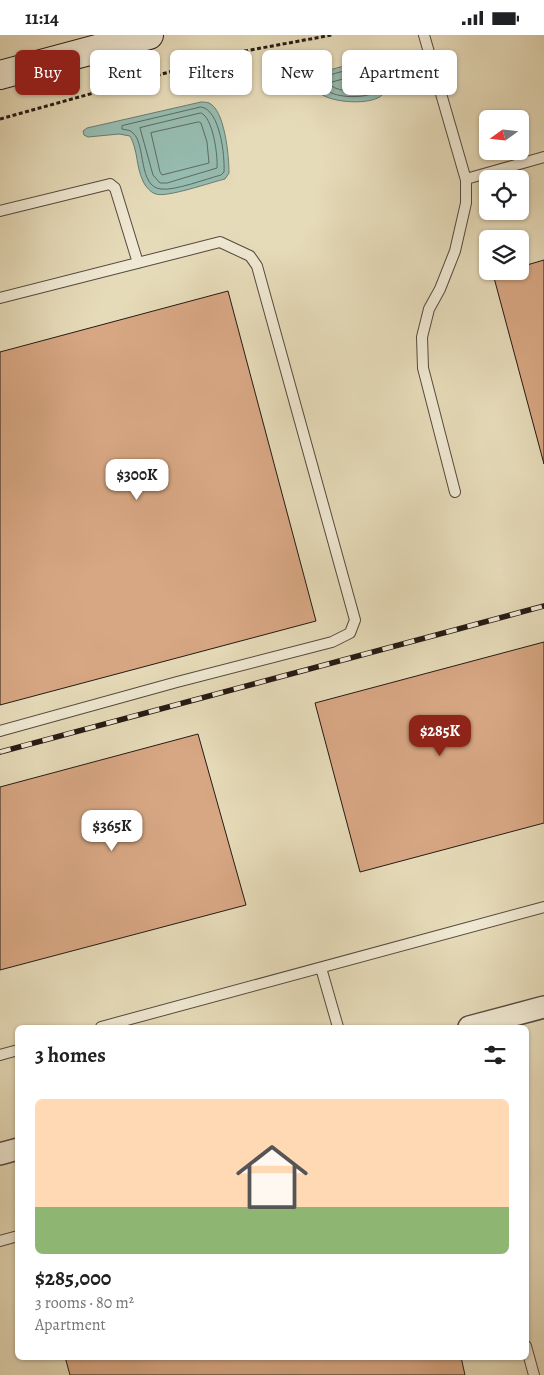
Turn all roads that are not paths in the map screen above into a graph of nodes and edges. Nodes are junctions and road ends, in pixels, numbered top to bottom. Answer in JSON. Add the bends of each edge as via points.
{"nodes":[{"id":1,"x":149,"y":35,"type":"edge"},
{"id":2,"x":424,"y":35,"type":"edge"},
{"id":3,"x":0,"y":75,"type":"edge"},
{"id":4,"x":544,"y":157,"type":"edge"},
{"id":5,"x":466,"y":179,"type":"junction"},
{"id":6,"x":0,"y":211,"type":"edge"},
{"id":7,"x":138,"y":263,"type":"junction"},
{"id":8,"x":0,"y":298,"type":"edge"},
{"id":9,"x":454,"y":492,"type":"dead end"},
{"id":10,"x":0,"y":731,"type":"edge"},
{"id":11,"x":544,"y":907,"type":"edge"},
{"id":12,"x":321,"y":968,"type":"junction"},
{"id":13,"x":544,"y":1007,"type":"edge"},
{"id":14,"x":108,"y":1025,"type":"edge"},
{"id":15,"x":337,"y":1025,"type":"edge"},
{"id":16,"x":476,"y":1025,"type":"edge"},
{"id":17,"x":15,"y":1051,"type":"edge"},
{"id":18,"x":0,"y":1055,"type":"edge"},
{"id":19,"x":15,"y":1150,"type":"edge"},
{"id":20,"x":0,"y":1154,"type":"edge"},
{"id":21,"x":15,"y":1237,"type":"edge"},
{"id":22,"x":0,"y":1241,"type":"edge"},
{"id":23,"x":529,"y":1357,"type":"edge"},
{"id":24,"x":534,"y":1375,"type":"edge"}],
"edges":[{"from":1,"to":3,"type":"main road"},
{"from":2,"to":5,"type":"lane"},
{"from":4,"to":5,"type":"lane"},
{"from":5,"to":9,"type":"lane","via":[[466,203],[455,251],[429,309],[422,337],[423,368]]},
{"from":6,"to":7,"type":"lane","via":[[110,184],[115,188]]},
{"from":7,"to":8,"type":"lane"},
{"from":7,"to":10,"type":"lane","via":[[220,242],[250,256],[257,266],[355,620],[350,633],[332,642]]},
{"from":11,"to":12,"type":"lane"},
{"from":12,"to":14,"type":"lane"},
{"from":12,"to":15,"type":"lane"},
{"from":13,"to":16,"type":"street"},
{"from":17,"to":18,"type":"lane"},
{"from":19,"to":20,"type":"street"},
{"from":21,"to":22,"type":"lane"},
{"from":23,"to":24,"type":"lane"}]}
